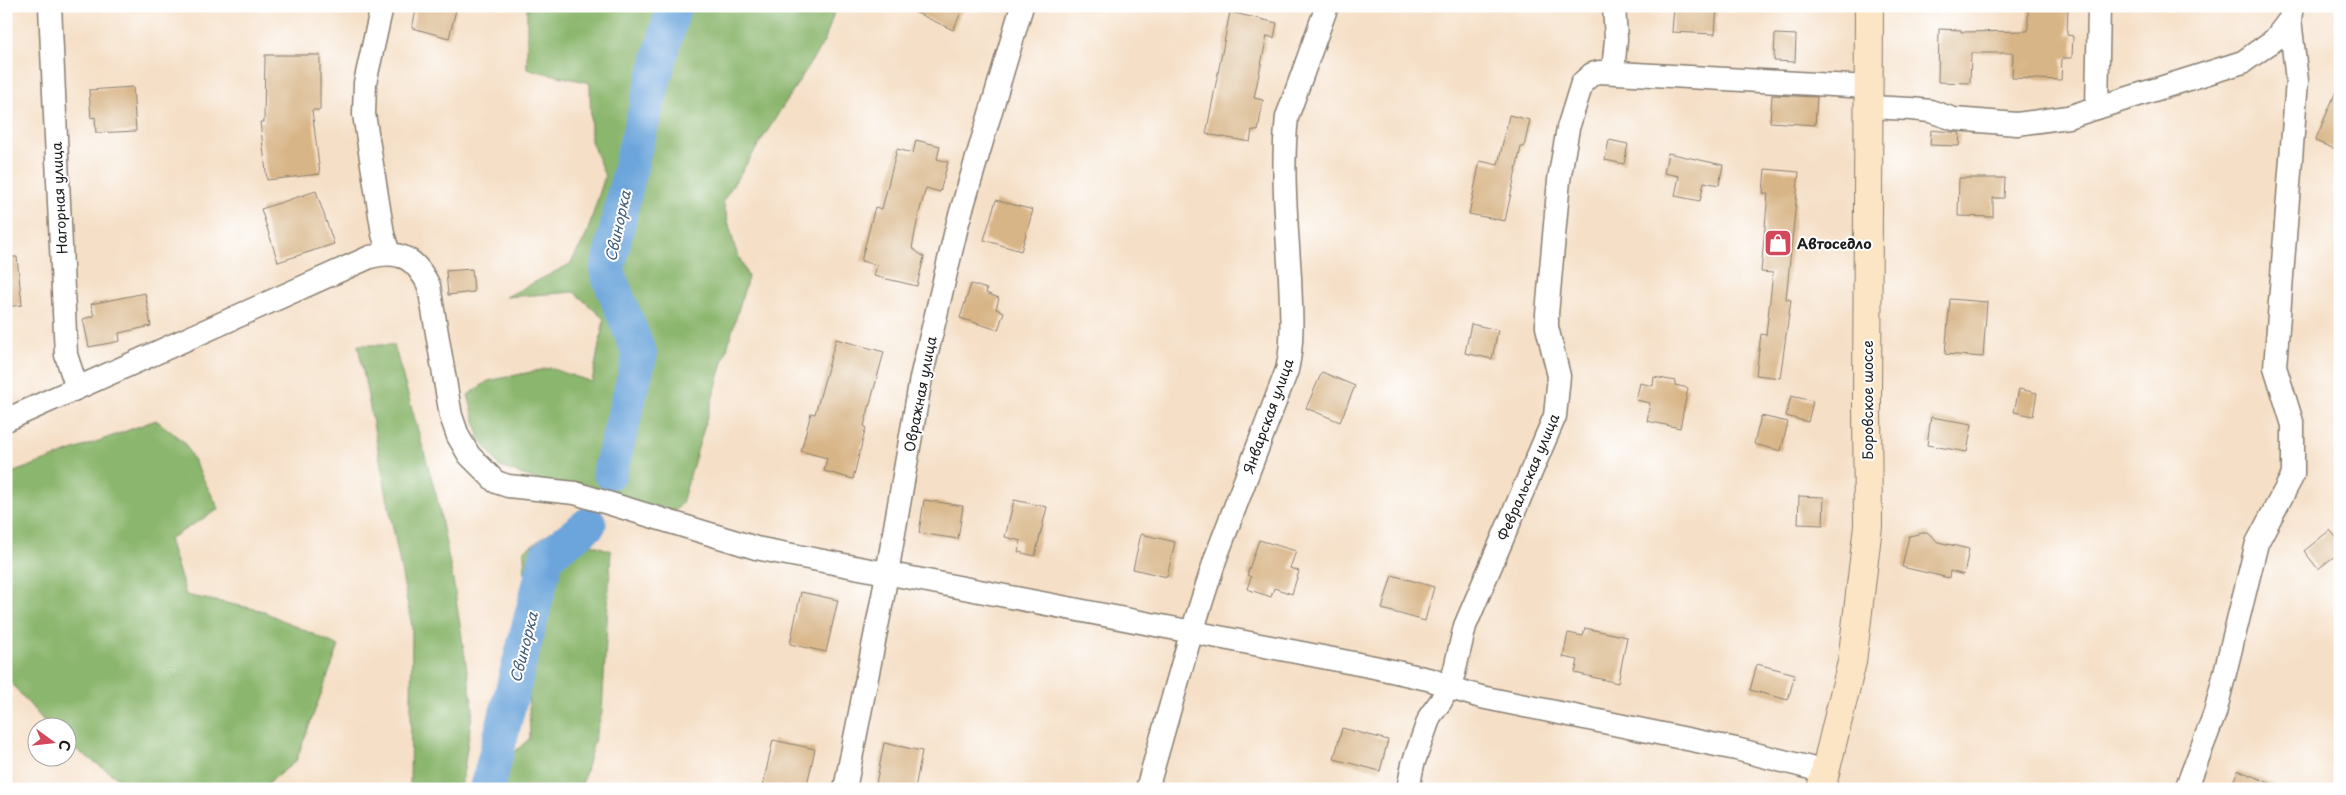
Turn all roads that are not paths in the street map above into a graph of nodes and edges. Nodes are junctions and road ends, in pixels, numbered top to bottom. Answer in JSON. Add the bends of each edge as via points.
{"nodes":[{"id":1,"x":50,"y":6,"type":"edge"},
{"id":2,"x":382,"y":6,"type":"edge"},
{"id":3,"x":1022,"y":6,"type":"edge"},
{"id":4,"x":1328,"y":6,"type":"edge"},
{"id":5,"x":1614,"y":6,"type":"edge"},
{"id":6,"x":1869,"y":6,"type":"edge"},
{"id":7,"x":2099,"y":6,"type":"edge"},
{"id":8,"x":2291,"y":13,"type":"edge"},
{"id":9,"x":1606,"y":72,"type":"junction"},
{"id":10,"x":1869,"y":97,"type":"junction"},
{"id":11,"x":2097,"y":108,"type":"junction"},
{"id":12,"x":389,"y":254,"type":"junction"},
{"id":13,"x":77,"y":388,"type":"junction"},
{"id":14,"x":6,"y":420,"type":"edge"},
{"id":15,"x":888,"y":572,"type":"junction"},
{"id":16,"x":1192,"y":632,"type":"junction"},
{"id":17,"x":1448,"y":687,"type":"junction"},
{"id":18,"x":1823,"y":780,"type":"edge"},
{"id":19,"x":845,"y":789,"type":"edge"},
{"id":20,"x":1147,"y":789,"type":"edge"},
{"id":21,"x":1408,"y":789,"type":"edge"},
{"id":22,"x":2186,"y":789,"type":"edge"}],
"edges":[{"from":1,"to":13,"type":"street","name":"Нагорная улица","via":[[66,355]]},
{"from":2,"to":12,"type":"street","via":[[365,83],[364,114]]},
{"from":3,"to":15,"type":"street","name":"Овражная улица","via":[[958,222],[915,410]]},
{"from":4,"to":16,"type":"street","name":"Январская улица","via":[[1287,117],[1285,135],[1291,353]]},
{"from":5,"to":9,"type":"street","via":[[1616,39]]},
{"from":6,"to":10,"type":"main road","name":"Боровское шоссе"},
{"from":7,"to":11,"type":"street"},
{"from":8,"to":11,"type":"street","via":[[2274,40],[2243,62]]},
{"from":8,"to":22,"type":"street","via":[[2297,82],[2275,367],[2294,425],[2294,475],[2257,542],[2216,713]]},
{"from":9,"to":10,"type":"street"},
{"from":9,"to":17,"type":"street","name":"Февральская улица","via":[[1592,74],[1582,83],[1568,128],[1559,180],[1547,327],[1560,376],[1555,416],[1465,626]]},
{"from":10,"to":11,"type":"street","via":[[1954,119],[2017,124],[2068,117]]},
{"from":10,"to":18,"type":"main road","name":"Боровское шоссе","via":[[1868,526],[1852,662]]},
{"from":12,"to":13,"type":"street","via":[[370,257]]},
{"from":12,"to":15,"type":"street","via":[[414,262],[429,286],[451,416],[469,455],[496,482],[575,492],[737,543]]},
{"from":13,"to":14,"type":"street"},
{"from":15,"to":16,"type":"street"},
{"from":15,"to":19,"type":"street","name":"Овражная улица"},
{"from":16,"to":17,"type":"street","via":[[1374,667],[1432,680]]},
{"from":16,"to":20,"type":"street","name":"Январская улица"},
{"from":17,"to":18,"type":"street","via":[[1481,697],[1736,749]]},
{"from":17,"to":21,"type":"street","name":"Февральская улица","via":[[1430,716]]}]}
